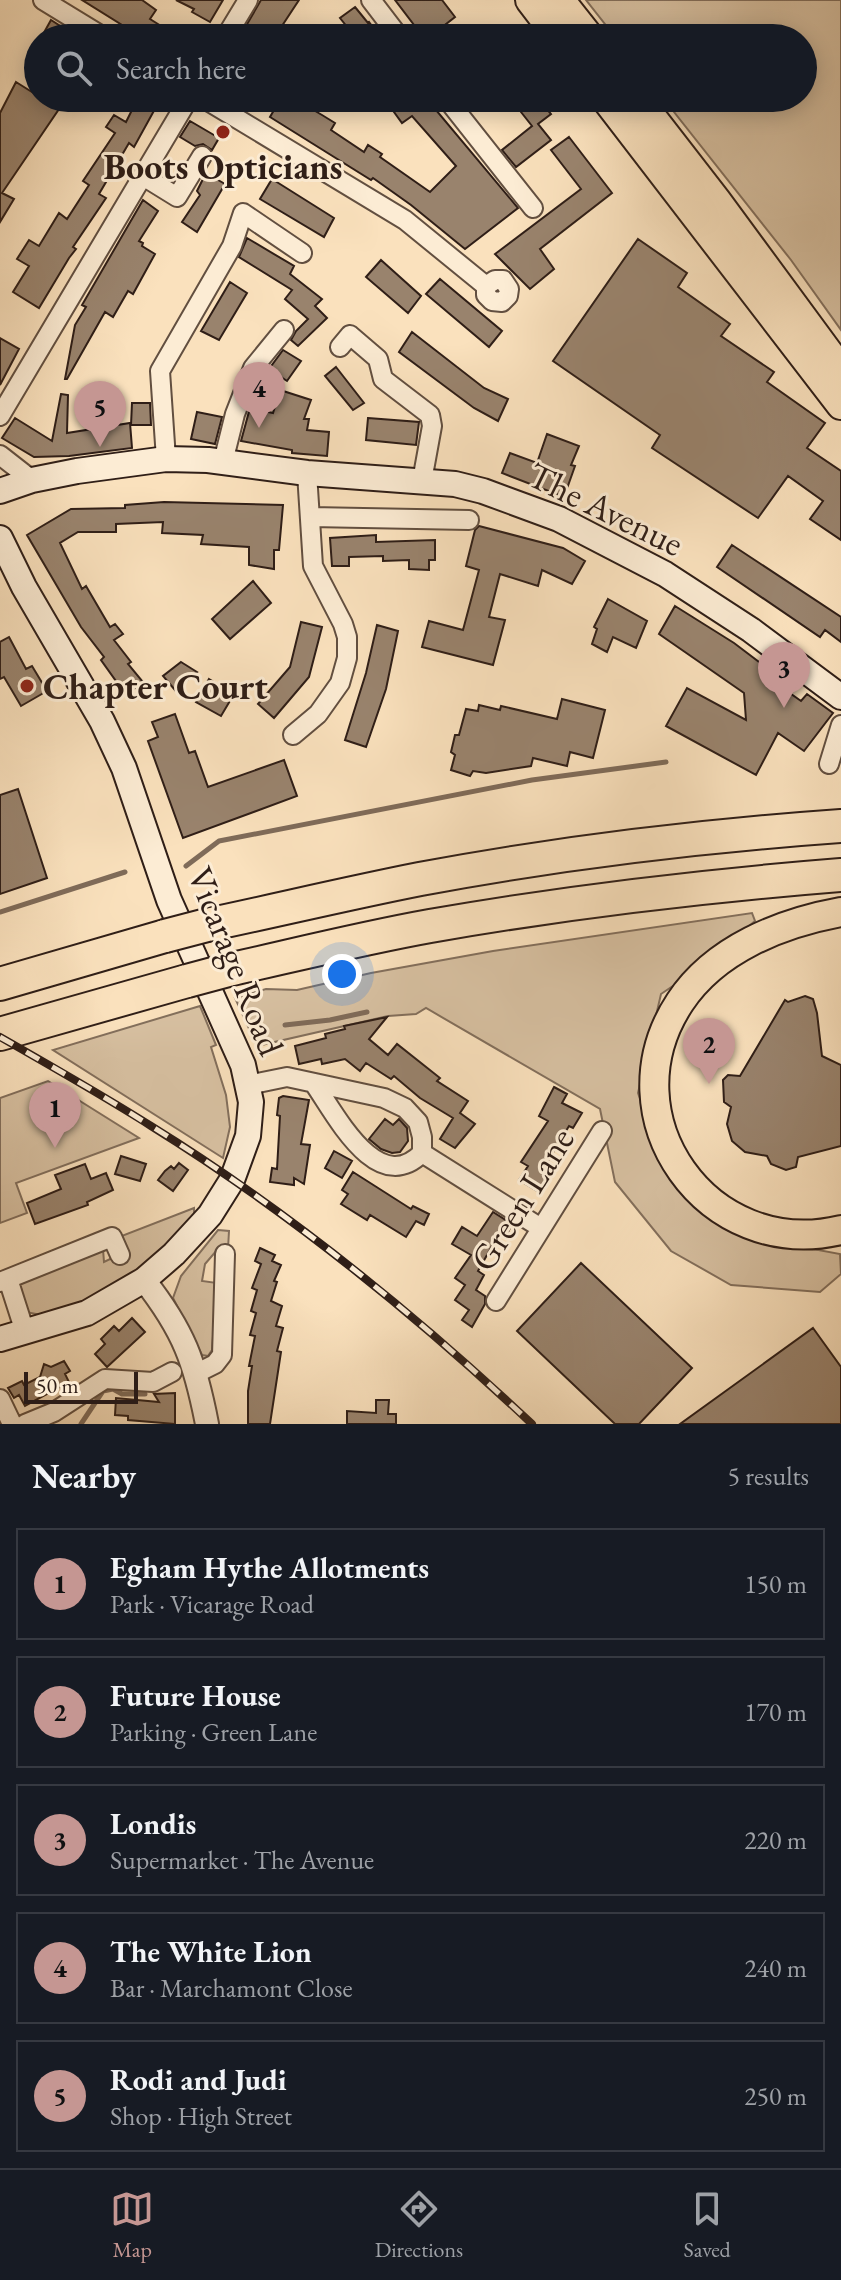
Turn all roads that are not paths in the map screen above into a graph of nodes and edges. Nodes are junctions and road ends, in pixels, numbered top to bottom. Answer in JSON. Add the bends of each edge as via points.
{"nodes":[{"id":1,"x":43,"y":0,"type":"edge"},
{"id":2,"x":248,"y":0,"type":"edge"},
{"id":3,"x":371,"y":0,"type":"edge"},
{"id":4,"x":530,"y":0,"type":"edge"},
{"id":5,"x":560,"y":0,"type":"edge"},
{"id":6,"x":82,"y":24,"type":"edge"},
{"id":7,"x":233,"y":24,"type":"edge"},
{"id":8,"x":389,"y":24,"type":"edge"},
{"id":9,"x":548,"y":24,"type":"edge"},
{"id":10,"x":579,"y":24,"type":"edge"},
{"id":11,"x":181,"y":112,"type":"edge"},
{"id":12,"x":226,"y":112,"type":"edge"},
{"id":13,"x":457,"y":112,"type":"edge"},
{"id":14,"x":616,"y":112,"type":"edge"},
{"id":15,"x":648,"y":112,"type":"edge"},
{"id":16,"x":202,"y":156,"type":"dead end"},
{"id":17,"x":143,"y":176,"type":"junction"},
{"id":18,"x":533,"y":208,"type":"dead end"},
{"id":19,"x":302,"y":253,"type":"dead end"},
{"id":20,"x":486,"y":286,"type":"dead end"},
{"id":21,"x":284,"y":330,"type":"dead end"},
{"id":22,"x":340,"y":347,"type":"dead end"},
{"id":23,"x":841,"y":370,"type":"edge"},
{"id":24,"x":841,"y":405,"type":"edge"},
{"id":25,"x":0,"y":416,"type":"edge"},
{"id":26,"x":0,"y":455,"type":"edge"},
{"id":27,"x":166,"y":459,"type":"junction"},
{"id":28,"x":223,"y":462,"type":"junction"},
{"id":29,"x":307,"y":473,"type":"junction"},
{"id":30,"x":32,"y":480,"type":"junction"},
{"id":31,"x":422,"y":481,"type":"junction"},
{"id":32,"x":0,"y":491,"type":"edge"},
{"id":33,"x":311,"y":517,"type":"junction"},
{"id":34,"x":469,"y":520,"type":"dead end"},
{"id":35,"x":0,"y":538,"type":"edge"},
{"id":36,"x":841,"y":697,"type":"edge"},
{"id":37,"x":841,"y":725,"type":"edge"},
{"id":38,"x":293,"y":735,"type":"dead end"},
{"id":39,"x":829,"y":764,"type":"dead end"},
{"id":40,"x":841,"y":826,"type":"edge"},
{"id":41,"x":841,"y":875,"type":"edge"},
{"id":42,"x":841,"y":912,"type":"edge"},
{"id":43,"x":0,"y":984,"type":"edge"},
{"id":44,"x":9,"y":1031,"type":"edge"},
{"id":45,"x":248,"y":1085,"type":"junction"},
{"id":46,"x":315,"y":1085,"type":"junction"},
{"id":47,"x":602,"y":1131,"type":"dead end"},
{"id":48,"x":422,"y":1153,"type":"junction"},
{"id":49,"x":541,"y":1228,"type":"junction"},
{"id":50,"x":841,"y":1230,"type":"edge"},
{"id":51,"x":120,"y":1255,"type":"dead end"},
{"id":52,"x":220,"y":1264,"type":"dead end"},
{"id":53,"x":4,"y":1280,"type":"edge"},
{"id":54,"x":144,"y":1280,"type":"junction"},
{"id":55,"x":496,"y":1301,"type":"dead end"},
{"id":56,"x":25,"y":1332,"type":"junction"},
{"id":57,"x":0,"y":1339,"type":"edge"},
{"id":58,"x":172,"y":1372,"type":"dead end"},
{"id":59,"x":197,"y":1373,"type":"junction"},
{"id":60,"x":0,"y":1399,"type":"edge"},
{"id":61,"x":12,"y":1424,"type":"edge"},
{"id":62,"x":25,"y":1424,"type":"edge"},
{"id":63,"x":207,"y":1424,"type":"edge"}],
"edges":[{"from":1,"to":6,"type":"street"},
{"from":2,"to":7,"type":"street"},
{"from":3,"to":8,"type":"street"},
{"from":4,"to":9,"type":"main road"},
{"from":5,"to":10,"type":"main road"},
{"from":11,"to":17,"type":"street"},
{"from":12,"to":20,"type":"street","via":[[405,220]]},
{"from":13,"to":18,"type":"street"},
{"from":14,"to":24,"type":"main road"},
{"from":15,"to":23,"type":"main road"},
{"from":16,"to":17,"type":"street","via":[[177,197]]},
{"from":17,"to":25,"type":"street"},
{"from":19,"to":27,"type":"street","via":[[243,213],[232,246],[160,371]]},
{"from":21,"to":28,"type":"street","via":[[253,368]]},
{"from":22,"to":31,"type":"street","via":[[350,335],[378,359],[383,379],[430,415]]},
{"from":26,"to":30,"type":"street"},
{"from":27,"to":28,"type":"main road","name":"The Avenue"},
{"from":27,"to":30,"type":"main road","name":"The Avenue"},
{"from":28,"to":29,"type":"main road","name":"The Avenue"},
{"from":29,"to":31,"type":"main road","name":"The Avenue"},
{"from":29,"to":33,"type":"street"},
{"from":30,"to":32,"type":"main road","name":"The Avenue"},
{"from":31,"to":36,"type":"main road","name":"The Avenue","via":[[483,491],[591,534],[751,630]]},
{"from":33,"to":34,"type":"street"},
{"from":33,"to":38,"type":"street","via":[[313,566],[343,624],[347,658],[340,683],[318,714]]},
{"from":35,"to":45,"type":"main road","name":"Vicarage Road","via":[[124,768],[169,900]]},
{"from":37,"to":39,"type":"street"},
{"from":40,"to":43,"type":"highway","bridge":true,"via":[[669,841],[420,879],[207,925]]},
{"from":41,"to":44,"type":"highway","bridge":true,"via":[[734,883],[427,927],[228,970]]},
{"from":42,"to":50,"type":"main road","via":[[766,934],[709,970],[672,1016],[654,1084],[669,1151],[710,1203],[729,1217],[777,1233]]},
{"from":45,"to":46,"type":"street","via":[[287,1077]]},
{"from":45,"to":54,"type":"main road","name":"Vicarage Road","via":[[248,1136],[232,1180],[210,1215]]},
{"from":46,"to":48,"type":"street","via":[[384,1098],[405,1108],[418,1122]]},
{"from":46,"to":48,"type":"street","via":[[375,1161],[399,1167]]},
{"from":47,"to":49,"type":"street","name":"Green Lane"},
{"from":48,"to":49,"type":"street"},
{"from":49,"to":55,"type":"street","name":"Green Lane"},
{"from":51,"to":53,"type":"street","via":[[112,1237]]},
{"from":52,"to":59,"type":"street","via":[[222,1355]]},
{"from":53,"to":56,"type":"street"},
{"from":54,"to":56,"type":"main road","name":"Vicarage Road","via":[[87,1313]]},
{"from":54,"to":59,"type":"street","via":[[176,1325]]},
{"from":56,"to":57,"type":"main road","name":"Vicarage Road"},
{"from":58,"to":62,"type":"street","via":[[153,1382],[105,1379]]},
{"from":59,"to":63,"type":"street"},
{"from":60,"to":61,"type":"street"}]}
